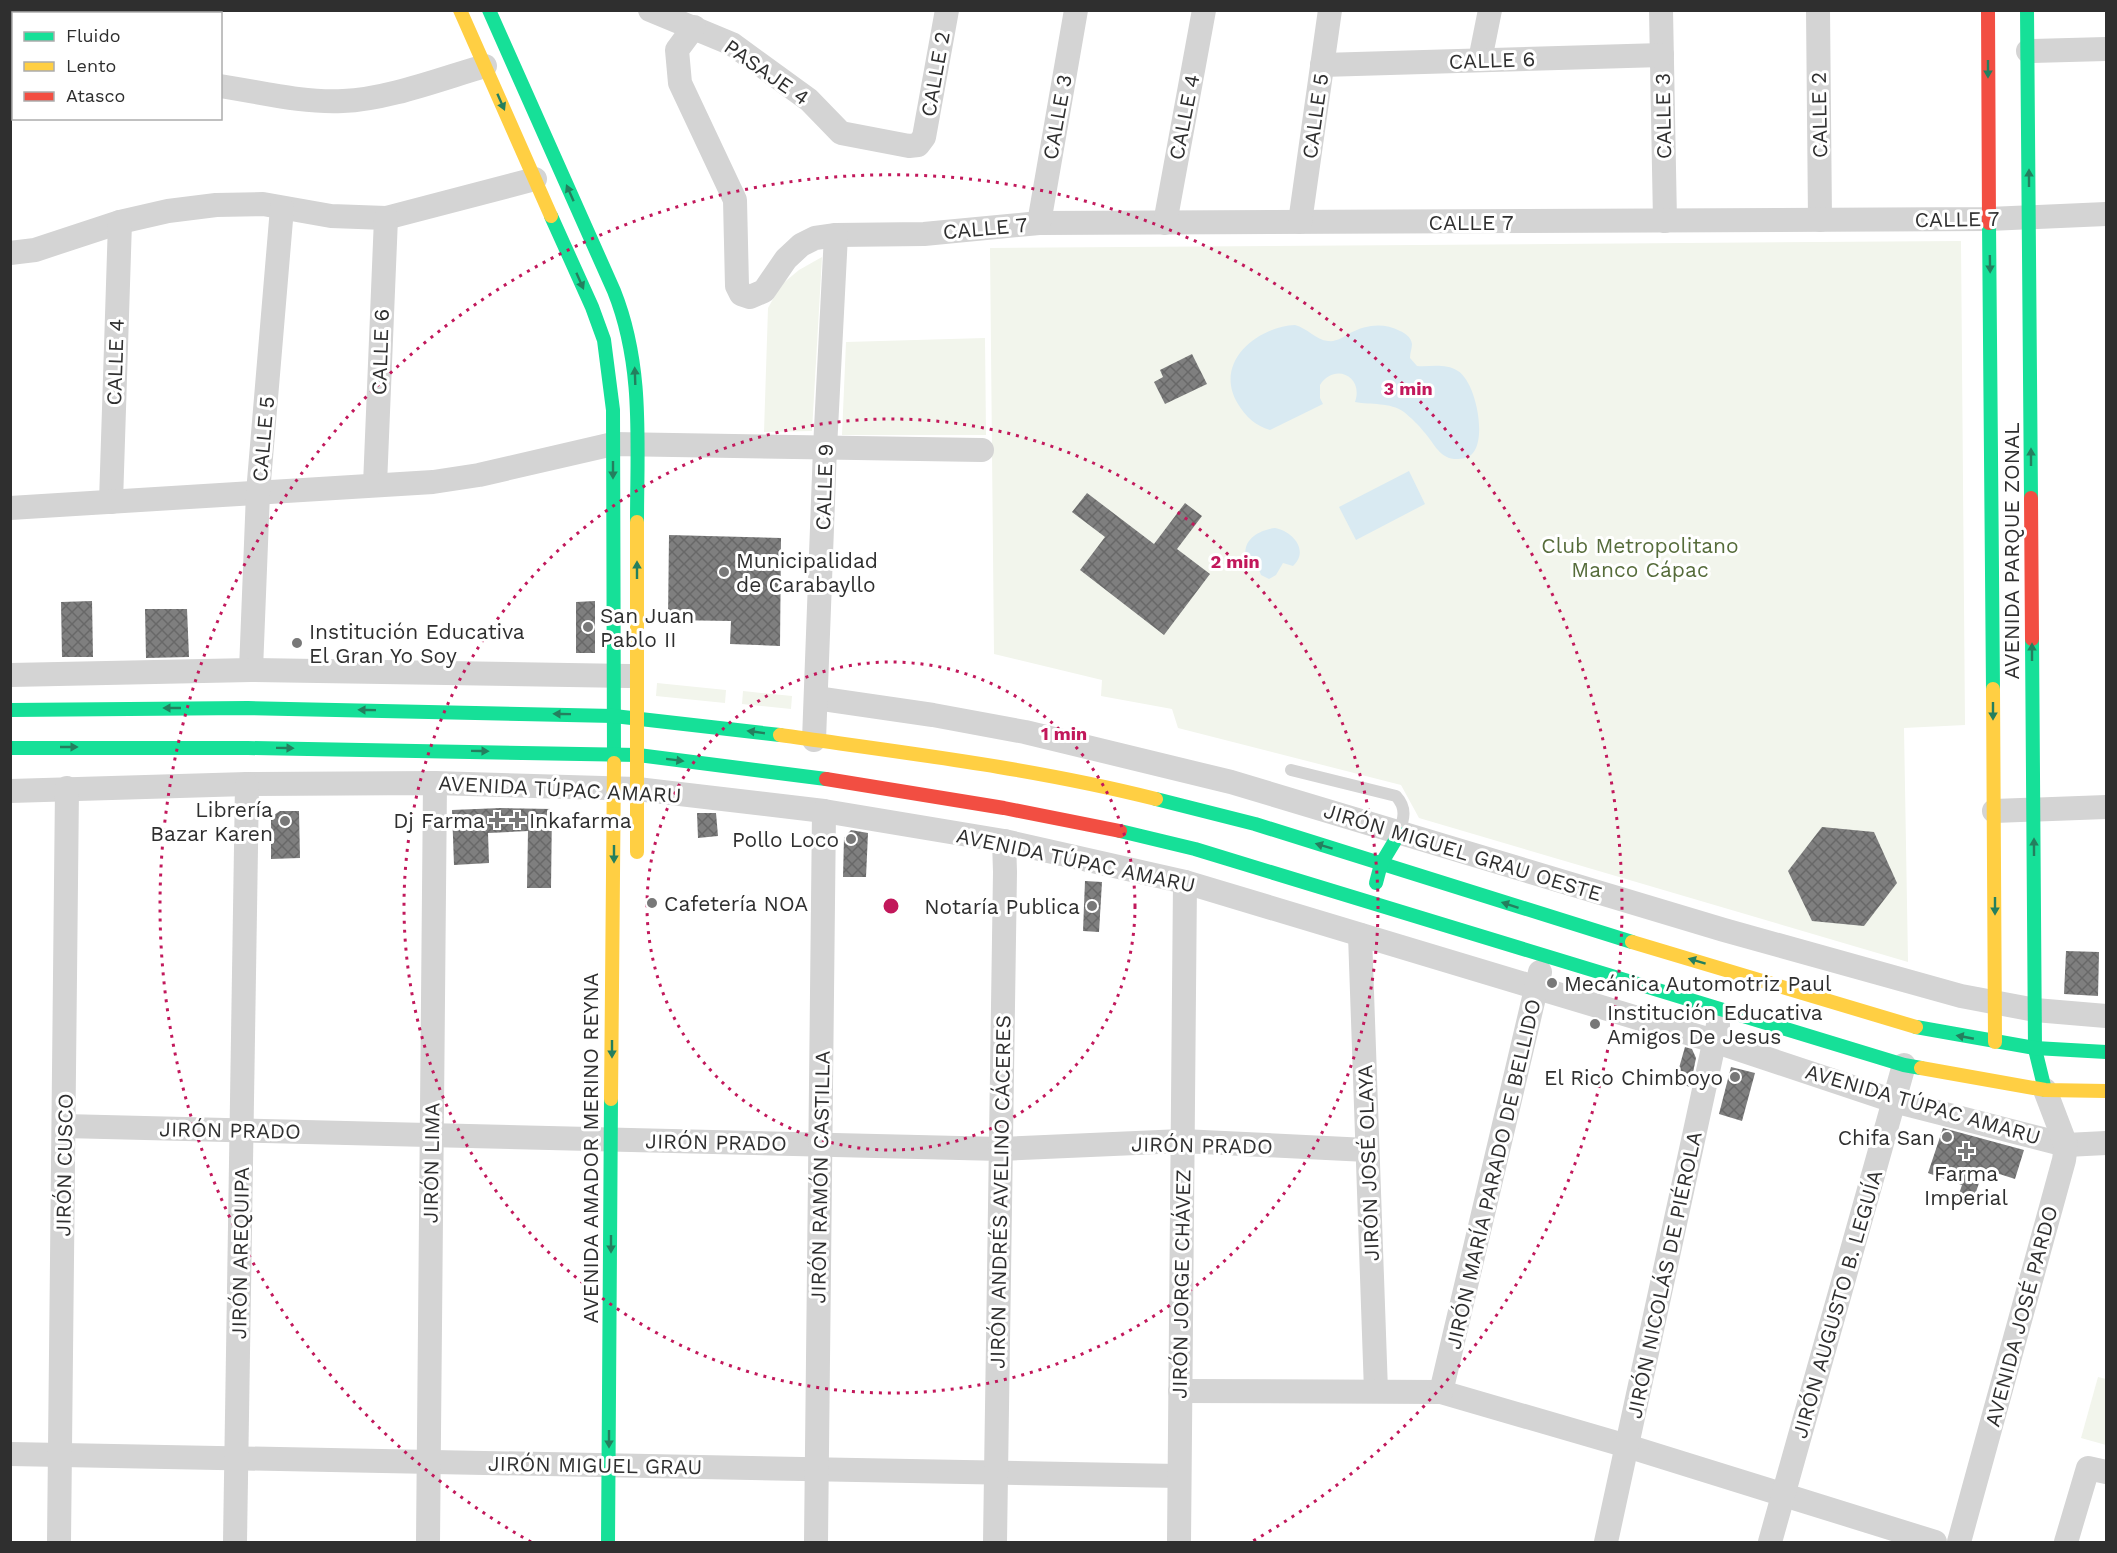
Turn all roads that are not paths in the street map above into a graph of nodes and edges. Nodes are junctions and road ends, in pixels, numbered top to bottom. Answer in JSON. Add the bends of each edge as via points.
{"nodes":[{"id":1,"x":460,"y":10,"type":"edge"},
{"id":2,"x":489,"y":10,"type":"edge"},
{"id":3,"x":650,"y":10,"type":"edge"},
{"id":4,"x":946,"y":10,"type":"edge"},
{"id":5,"x":1076,"y":10,"type":"edge"},
{"id":6,"x":1204,"y":10,"type":"edge"},
{"id":7,"x":1330,"y":10,"type":"edge"},
{"id":8,"x":1490,"y":10,"type":"edge"},
{"id":9,"x":1661,"y":10,"type":"edge"},
{"id":10,"x":1818,"y":10,"type":"edge"},
{"id":11,"x":1988,"y":10,"type":"edge"},
{"id":12,"x":2027,"y":10,"type":"edge"},
{"id":13,"x":694,"y":27,"type":"junction"},
{"id":14,"x":2106,"y":49,"type":"edge"},
{"id":15,"x":2028,"y":51,"type":"junction"},
{"id":16,"x":1662,"y":55,"type":"junction"},
{"id":17,"x":1480,"y":60,"type":"junction"},
{"id":18,"x":1322,"y":64,"type":"junction"},
{"id":19,"x":485,"y":66,"type":"junction"},
{"id":20,"x":222,"y":86,"type":"edge"},
{"id":21,"x":841,"y":133,"type":"joint"},
{"id":22,"x":535,"y":179,"type":"junction"},
{"id":23,"x":282,"y":208,"type":"junction"},
{"id":24,"x":2106,"y":214,"type":"edge"},
{"id":25,"x":2029,"y":217,"type":"junction"},
{"id":26,"x":386,"y":218,"type":"junction"},
{"id":27,"x":1989,"y":219,"type":"junction"},
{"id":28,"x":1820,"y":220,"type":"junction"},
{"id":29,"x":1665,"y":221,"type":"junction"},
{"id":30,"x":120,"y":222,"type":"junction"},
{"id":31,"x":1300,"y":222,"type":"junction"},
{"id":32,"x":1165,"y":223,"type":"junction"},
{"id":33,"x":1039,"y":224,"type":"junction"},
{"id":34,"x":836,"y":235,"type":"junction"},
{"id":35,"x":10,"y":254,"type":"edge"},
{"id":36,"x":613,"y":444,"type":"junction"},
{"id":37,"x":637,"y":444,"type":"junction"},
{"id":38,"x":825,"y":448,"type":"junction"},
{"id":39,"x":982,"y":450,"type":"dead end"},
{"id":40,"x":375,"y":485,"type":"junction"},
{"id":41,"x":258,"y":493,"type":"junction"},
{"id":42,"x":111,"y":502,"type":"junction"},
{"id":43,"x":10,"y":508,"type":"edge"},
{"id":44,"x":251,"y":670,"type":"junction"},
{"id":45,"x":10,"y":675,"type":"edge"},
{"id":46,"x":626,"y":675,"type":"junction"},
{"id":47,"x":816,"y":698,"type":"junction"},
{"id":48,"x":10,"y":710,"type":"edge"},
{"id":49,"x":614,"y":716,"type":"junction"},
{"id":50,"x":637,"y":718,"type":"junction"},
{"id":51,"x":814,"y":740,"type":"junction"},
{"id":52,"x":10,"y":748,"type":"edge"},
{"id":53,"x":614,"y":753,"type":"junction"},
{"id":54,"x":638,"y":755,"type":"junction"},
{"id":55,"x":1291,"y":770,"type":"dead end"},
{"id":56,"x":435,"y":783,"type":"junction"},
{"id":57,"x":248,"y":784,"type":"junction"},
{"id":58,"x":67,"y":788,"type":"junction"},
{"id":59,"x":626,"y":789,"type":"junction"},
{"id":60,"x":10,"y":791,"type":"edge"},
{"id":61,"x":2106,"y":807,"type":"edge"},
{"id":62,"x":2033,"y":809,"type":"junction"},
{"id":63,"x":824,"y":811,"type":"junction"},
{"id":64,"x":1994,"y":811,"type":"junction"},
{"id":65,"x":1399,"y":834,"type":"junction"},
{"id":66,"x":1004,"y":841,"type":"junction"},
{"id":67,"x":1381,"y":864,"type":"junction"},
{"id":68,"x":636,"y":865,"type":"dead end"},
{"id":69,"x":1185,"y":882,"type":"junction"},
{"id":70,"x":1370,"y":902,"type":"junction"},
{"id":71,"x":1360,"y":935,"type":"junction"},
{"id":72,"x":1544,"y":955,"type":"junction"},
{"id":73,"x":1537,"y":988,"type":"junction"},
{"id":74,"x":1995,"y":1003,"type":"junction"},
{"id":75,"x":1721,"y":1008,"type":"junction"},
{"id":76,"x":2035,"y":1010,"type":"junction"},
{"id":77,"x":2106,"y":1016,"type":"edge"},
{"id":78,"x":1714,"y":1041,"type":"junction"},
{"id":79,"x":1995,"y":1042,"type":"junction"},
{"id":80,"x":2035,"y":1049,"type":"junction"},
{"id":81,"x":2106,"y":1052,"type":"edge"},
{"id":82,"x":1904,"y":1065,"type":"junction"},
{"id":83,"x":2045,"y":1090,"type":"junction"},
{"id":84,"x":2106,"y":1091,"type":"edge"},
{"id":85,"x":1894,"y":1101,"type":"junction"},
{"id":86,"x":64,"y":1126,"type":"junction"},
{"id":87,"x":242,"y":1130,"type":"junction"},
{"id":88,"x":432,"y":1135,"type":"junction"},
{"id":89,"x":628,"y":1140,"type":"junction"},
{"id":90,"x":1182,"y":1141,"type":"junction"},
{"id":91,"x":2106,"y":1143,"type":"edge"},
{"id":92,"x":820,"y":1145,"type":"junction"},
{"id":93,"x":2066,"y":1145,"type":"junction"},
{"id":94,"x":1001,"y":1149,"type":"junction"},
{"id":95,"x":1367,"y":1150,"type":"junction"},
{"id":96,"x":1180,"y":1391,"type":"junction"},
{"id":97,"x":1376,"y":1391,"type":"junction"},
{"id":98,"x":1441,"y":1392,"type":"junction"},
{"id":99,"x":1627,"y":1446,"type":"junction"},
{"id":100,"x":10,"y":1454,"type":"edge"},
{"id":101,"x":60,"y":1455,"type":"junction"},
{"id":102,"x":236,"y":1459,"type":"junction"},
{"id":103,"x":429,"y":1462,"type":"junction"},
{"id":104,"x":625,"y":1465,"type":"junction"},
{"id":105,"x":817,"y":1469,"type":"junction"},
{"id":106,"x":2097,"y":1470,"type":"edge"},
{"id":107,"x":996,"y":1473,"type":"junction"},
{"id":108,"x":1179,"y":1476,"type":"junction"},
{"id":109,"x":1784,"y":1495,"type":"junction"},
{"id":110,"x":59,"y":1542,"type":"edge"},
{"id":111,"x":235,"y":1542,"type":"edge"},
{"id":112,"x":428,"y":1542,"type":"edge"},
{"id":113,"x":608,"y":1542,"type":"edge"},
{"id":114,"x":816,"y":1542,"type":"edge"},
{"id":115,"x":995,"y":1542,"type":"edge"},
{"id":116,"x":1179,"y":1542,"type":"edge"},
{"id":117,"x":1606,"y":1542,"type":"edge"},
{"id":118,"x":1770,"y":1542,"type":"edge"},
{"id":119,"x":1935,"y":1542,"type":"edge"},
{"id":120,"x":1959,"y":1542,"type":"edge"},
{"id":121,"x":2066,"y":1542,"type":"edge"}],
"edges":[{"from":1,"to":19,"type":"main road"},
{"from":37,"to":2,"type":"main road","one_way":true,"via":[[635,365],[625,316]]},
{"from":3,"to":13,"type":"street","name":"PASAJE 4"},
{"from":4,"to":21,"type":"street","name":"CALLE 2","via":[[924,138],[918,145],[909,146]]},
{"from":5,"to":33,"type":"street","name":"CALLE 3"},
{"from":6,"to":32,"type":"street","name":"CALLE 4"},
{"from":7,"to":18,"type":"street","name":"CALLE 5"},
{"from":8,"to":17,"type":"street"},
{"from":9,"to":16,"type":"street","name":"CALLE 3"},
{"from":10,"to":28,"type":"street","name":"CALLE 2"},
{"from":11,"to":27,"type":"main road","name":"AVENIDA PARQUE ZONAL","one_way":true},
{"from":12,"to":15,"type":"main road","name":"AVENIDA PARQUE ZONAL"},
{"from":13,"to":21,"type":"street","name":"PASAJE 4","via":[[732,44],[809,100]]},
{"from":13,"to":34,"type":"street","name":"CALLE 7","via":[[677,50],[680,83],[735,200],[737,286],[741,294],[750,297],[764,291],[801,245]]},
{"from":14,"to":15,"type":"street"},
{"from":25,"to":15,"type":"main road","name":"AVENIDA PARQUE ZONAL","one_way":true},
{"from":16,"to":17,"type":"street","name":"CALLE 6"},
{"from":16,"to":29,"type":"street","name":"CALLE 3"},
{"from":17,"to":18,"type":"street","name":"CALLE 6"},
{"from":18,"to":31,"type":"street","name":"CALLE 5"},
{"from":19,"to":20,"type":"street","via":[[382,95],[343,101],[300,99]]},
{"from":19,"to":22,"type":"main road","one_way":true},
{"from":22,"to":26,"type":"street"},
{"from":22,"to":36,"type":"main road","one_way":true,"via":[[604,340]]},
{"from":23,"to":26,"type":"street","via":[[331,216]]},
{"from":23,"to":30,"type":"street","via":[[262,204],[216,205]]},
{"from":23,"to":41,"type":"street","name":"CALLE 5"},
{"from":24,"to":25,"type":"street","name":"CALLE 7"},
{"from":25,"to":27,"type":"street","name":"CALLE 7"},
{"from":62,"to":25,"type":"main road","name":"AVENIDA PARQUE ZONAL","one_way":true},
{"from":26,"to":40,"type":"street","name":"CALLE 6"},
{"from":27,"to":28,"type":"street","name":"CALLE 7"},
{"from":27,"to":64,"type":"main road","name":"AVENIDA PARQUE ZONAL","one_way":true},
{"from":28,"to":29,"type":"street","name":"CALLE 7"},
{"from":29,"to":31,"type":"street","name":"CALLE 7"},
{"from":30,"to":35,"type":"street","via":[[35,250]]},
{"from":30,"to":42,"type":"street","name":"CALLE 4"},
{"from":31,"to":32,"type":"street","name":"CALLE 7"},
{"from":32,"to":33,"type":"street","name":"CALLE 7"},
{"from":33,"to":34,"type":"street","name":"CALLE 7","via":[[924,234]]},
{"from":34,"to":38,"type":"street","name":"CALLE 9"},
{"from":36,"to":37,"type":"street"},
{"from":36,"to":40,"type":"street","via":[[479,475]]},
{"from":36,"to":46,"type":"main road","one_way":true},
{"from":37,"to":38,"type":"street"},
{"from":46,"to":37,"type":"main road","one_way":true},
{"from":38,"to":39,"type":"street"},
{"from":38,"to":47,"type":"street","name":"CALLE 9"},
{"from":40,"to":41,"type":"street"},
{"from":41,"to":42,"type":"street"},
{"from":41,"to":44,"type":"street","name":"CALLE 5"},
{"from":42,"to":43,"type":"street"},
{"from":44,"to":45,"type":"street"},
{"from":44,"to":46,"type":"street"},
{"from":46,"to":49,"type":"main road","name":"AVENIDA AMADOR MERINO REYNA"},
{"from":46,"to":50,"type":"main road","name":"AVENIDA AMADOR MERINO REYNA"},
{"from":47,"to":51,"type":"street","name":"CALLE 9"},
{"from":47,"to":65,"type":"street","name":"JIRÓN MIGUEL GRAU OESTE","via":[[1025,732],[1231,782]]},
{"from":49,"to":48,"type":"main road","one_way":true},
{"from":49,"to":50,"type":"main road"},
{"from":49,"to":53,"type":"main road","name":"AVENIDA AMADOR MERINO REYNA"},
{"from":51,"to":50,"type":"main road","one_way":true},
{"from":50,"to":54,"type":"main road","name":"AVENIDA AMADOR MERINO REYNA"},
{"from":67,"to":51,"type":"main road","one_way":true,"via":[[1255,824],[1097,784]]},
{"from":52,"to":53,"type":"main road","name":"AVENIDA TÚPAC AMARU","one_way":true,"via":[[248,743]]},
{"from":53,"to":54,"type":"main road","name":"AVENIDA TÚPAC AMARU"},
{"from":53,"to":59,"type":"main road","name":"AVENIDA AMADOR MERINO REYNA"},
{"from":54,"to":59,"type":"main road","name":"AVENIDA AMADOR MERINO REYNA"},
{"from":54,"to":70,"type":"main road","name":"AVENIDA TÚPAC AMARU","one_way":true,"via":[[825,779],[1100,826],[1195,849]]},
{"from":55,"to":65,"type":"lane","via":[[1396,796],[1405,813]]},
{"from":56,"to":57,"type":"street","name":"AVENIDA TÚPAC AMARU"},
{"from":56,"to":59,"type":"street","name":"AVENIDA TÚPAC AMARU"},
{"from":56,"to":88,"type":"street","name":"JIRÓN LIMA"},
{"from":57,"to":58,"type":"street","name":"AVENIDA TÚPAC AMARU"},
{"from":57,"to":87,"type":"street","name":"JIRÓN AREQUIPA"},
{"from":58,"to":60,"type":"street","name":"AVENIDA TÚPAC AMARU"},
{"from":58,"to":86,"type":"street","name":"JIRÓN CUSCO"},
{"from":59,"to":63,"type":"street","name":"AVENIDA TÚPAC AMARU"},
{"from":59,"to":68,"type":"main road","name":"AVENIDA AMADOR MERINO REYNA"},
{"from":59,"to":89,"type":"main road","name":"AVENIDA AMADOR MERINO REYNA","one_way":true},
{"from":61,"to":62,"type":"street"},
{"from":62,"to":64,"type":"street"},
{"from":76,"to":62,"type":"main road","name":"AVENIDA PARQUE ZONAL","one_way":true},
{"from":63,"to":66,"type":"street","name":"AVENIDA TÚPAC AMARU"},
{"from":63,"to":92,"type":"street","name":"JIRÓN RAMÓN CASTILLA"},
{"from":64,"to":74,"type":"main road","name":"AVENIDA PARQUE ZONAL","one_way":true},
{"from":65,"to":67,"type":"main road"},
{"from":65,"to":74,"type":"street","name":"JIRÓN MIGUEL GRAU OESTE","via":[[1747,936]]},
{"from":66,"to":69,"type":"street","name":"AVENIDA TÚPAC AMARU"},
{"from":66,"to":94,"type":"street","name":"JIRÓN ANDRÉS AVELINO CÁCERES"},
{"from":67,"to":70,"type":"main road"},
{"from":79,"to":67,"type":"main road","one_way":true,"via":[[1918,1027]]},
{"from":69,"to":71,"type":"street","name":"AVENIDA TÚPAC AMARU"},
{"from":69,"to":90,"type":"street","name":"JIRÓN JORGE CHÁVEZ"},
{"from":70,"to":72,"type":"main road","name":"AVENIDA TÚPAC AMARU"},
{"from":71,"to":73,"type":"street","name":"AVENIDA TÚPAC AMARU"},
{"from":71,"to":95,"type":"street","name":"JIRÓN JOSÉ OLAYA"},
{"from":72,"to":73,"type":"street","name":"JIRÓN MARÍA PARADO DE BELLIDO"},
{"from":72,"to":75,"type":"main road","name":"AVENIDA TÚPAC AMARU"},
{"from":73,"to":78,"type":"street","name":"AVENIDA TÚPAC AMARU"},
{"from":73,"to":98,"type":"street","name":"JIRÓN MARÍA PARADO DE BELLIDO"},
{"from":74,"to":76,"type":"street","name":"JIRÓN MIGUEL GRAU OESTE"},
{"from":74,"to":79,"type":"main road","name":"AVENIDA PARQUE ZONAL"},
{"from":75,"to":78,"type":"street","name":"JIRÓN NICOLÁS DE PIÉROLA"},
{"from":75,"to":82,"type":"main road","name":"AVENIDA TÚPAC AMARU"},
{"from":76,"to":77,"type":"street","name":"JIRÓN MIGUEL GRAU OESTE"},
{"from":76,"to":80,"type":"main road","name":"AVENIDA PARQUE ZONAL"},
{"from":78,"to":85,"type":"street","name":"AVENIDA TÚPAC AMARU"},
{"from":78,"to":99,"type":"street","name":"JIRÓN NICOLÁS DE PIÉROLA"},
{"from":79,"to":80,"type":"main road"},
{"from":80,"to":81,"type":"main road"},
{"from":80,"to":83,"type":"main road","name":"AVENIDA PARQUE ZONAL"},
{"from":82,"to":83,"type":"main road","name":"AVENIDA TÚPAC AMARU"},
{"from":82,"to":85,"type":"street","name":"JIRÓN AUGUSTO B. LEGUÍA"},
{"from":83,"to":84,"type":"main road","name":"AVENIDA TÚPAC AMARU"},
{"from":83,"to":93,"type":"street"},
{"from":85,"to":93,"type":"street","name":"AVENIDA TÚPAC AMARU"},
{"from":85,"to":109,"type":"street","name":"JIRÓN AUGUSTO B. LEGUÍA"},
{"from":86,"to":87,"type":"street","name":"JIRÓN PRADO"},
{"from":86,"to":101,"type":"street","name":"JIRÓN CUSCO"},
{"from":87,"to":88,"type":"street","name":"JIRÓN PRADO"},
{"from":87,"to":102,"type":"street","name":"JIRÓN AREQUIPA"},
{"from":88,"to":89,"type":"street","name":"JIRÓN PRADO"},
{"from":88,"to":103,"type":"street","name":"JIRÓN LIMA"},
{"from":89,"to":92,"type":"street","name":"JIRÓN PRADO"},
{"from":89,"to":104,"type":"main road","name":"AVENIDA AMADOR MERINO REYNA","one_way":true},
{"from":90,"to":94,"type":"street","name":"JIRÓN PRADO"},
{"from":90,"to":95,"type":"street","name":"JIRÓN PRADO"},
{"from":90,"to":96,"type":"street","name":"JIRÓN JORGE CHÁVEZ"},
{"from":91,"to":93,"type":"street","name":"AVENIDA TÚPAC AMARU"},
{"from":92,"to":94,"type":"street","name":"JIRÓN PRADO"},
{"from":92,"to":105,"type":"street","name":"JIRÓN RAMÓN CASTILLA"},
{"from":93,"to":120,"type":"street","name":"AVENIDA JOSÉ PARDO"},
{"from":94,"to":107,"type":"street","name":"JIRÓN ANDRÉS AVELINO CÁCERES"},
{"from":95,"to":97,"type":"street","name":"JIRÓN JOSÉ OLAYA"},
{"from":96,"to":97,"type":"street"},
{"from":96,"to":108,"type":"street","name":"JIRÓN JORGE CHÁVEZ"},
{"from":97,"to":98,"type":"street"},
{"from":98,"to":99,"type":"street"},
{"from":99,"to":109,"type":"street"},
{"from":99,"to":117,"type":"street","name":"JIRÓN NICOLÁS DE PIÉROLA"},
{"from":100,"to":101,"type":"street","name":"JIRÓN MIGUEL GRAU"},
{"from":101,"to":102,"type":"street","name":"JIRÓN MIGUEL GRAU"},
{"from":101,"to":110,"type":"street","name":"JIRÓN CUSCO"},
{"from":102,"to":103,"type":"street","name":"JIRÓN MIGUEL GRAU"},
{"from":102,"to":111,"type":"street","name":"JIRÓN AREQUIPA"},
{"from":103,"to":104,"type":"street","name":"JIRÓN MIGUEL GRAU"},
{"from":103,"to":112,"type":"street","name":"JIRÓN LIMA"},
{"from":104,"to":105,"type":"street","name":"JIRÓN MIGUEL GRAU"},
{"from":104,"to":113,"type":"main road","name":"AVENIDA AMADOR MERINO REYNA"},
{"from":105,"to":107,"type":"street","name":"JIRÓN MIGUEL GRAU"},
{"from":105,"to":114,"type":"street","name":"JIRÓN RAMÓN CASTILLA"},
{"from":106,"to":121,"type":"street"},
{"from":107,"to":108,"type":"street","name":"JIRÓN MIGUEL GRAU"},
{"from":107,"to":115,"type":"street","name":"JIRÓN ANDRÉS AVELINO CÁCERES"},
{"from":108,"to":116,"type":"street","name":"JIRÓN JORGE CHÁVEZ"},
{"from":109,"to":118,"type":"street","name":"JIRÓN AUGUSTO B. LEGUÍA"},
{"from":109,"to":119,"type":"street"}]}
